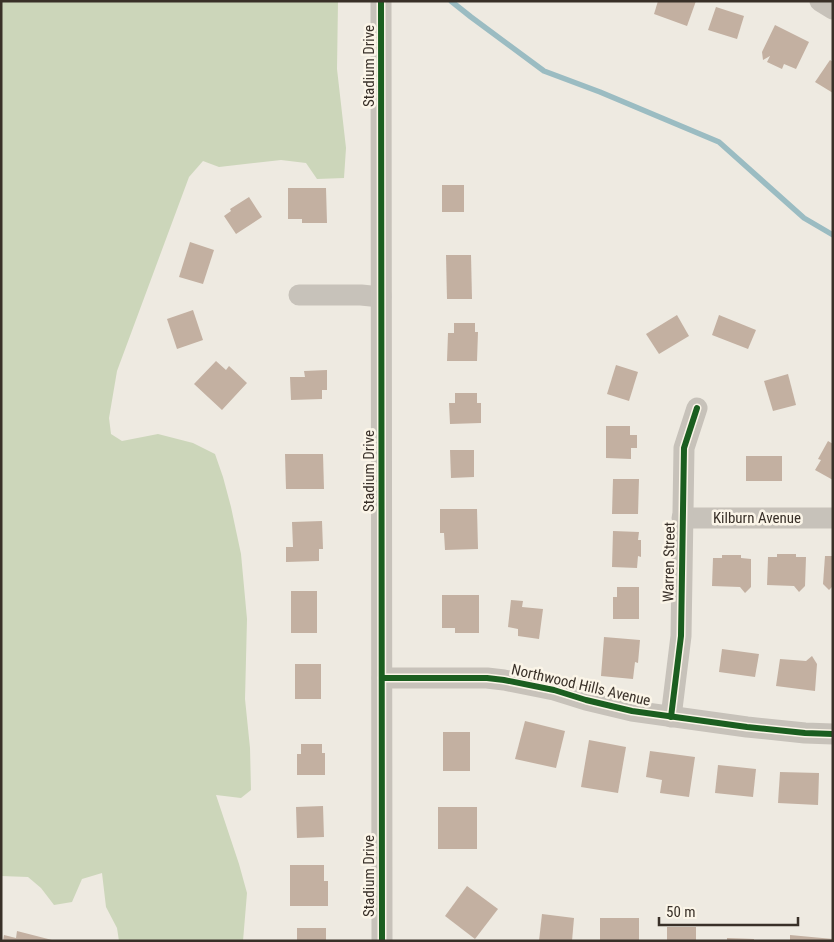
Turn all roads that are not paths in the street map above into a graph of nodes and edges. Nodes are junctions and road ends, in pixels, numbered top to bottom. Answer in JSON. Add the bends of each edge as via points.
{"nodes":[{"id":1,"x":381,"y":1,"type":"edge"},
{"id":2,"x":820,"y":1,"type":"edge"},
{"id":3,"x":833,"y":9,"type":"edge"},
{"id":4,"x":299,"y":295,"type":"dead end"},
{"id":5,"x":381,"y":297,"type":"junction"},
{"id":6,"x":697,"y":408,"type":"dead end"},
{"id":7,"x":682,"y":518,"type":"junction"},
{"id":8,"x":833,"y":518,"type":"edge"},
{"id":9,"x":382,"y":678,"type":"junction"},
{"id":10,"x":671,"y":717,"type":"junction"},
{"id":11,"x":833,"y":734,"type":"edge"},
{"id":12,"x":382,"y":941,"type":"edge"}],
"edges":[{"from":1,"to":5,"type":"street","name":"Stadium Drive"},
{"from":2,"to":3,"type":"street"},
{"from":4,"to":5,"type":"street"},
{"from":5,"to":9,"type":"street","name":"Stadium Drive"},
{"from":6,"to":7,"type":"street","name":"Warren Street","via":[[684,448]]},
{"from":7,"to":8,"type":"street","name":"Kilburn Avenue"},
{"from":7,"to":10,"type":"street","name":"Warren Street","via":[[681,636]]},
{"from":9,"to":10,"type":"street","name":"Northwood Hills Avenue","via":[[504,680],[632,711]]},
{"from":9,"to":12,"type":"street","name":"Stadium Drive"},
{"from":10,"to":11,"type":"street","name":"Northwood Hills Avenue"}]}
